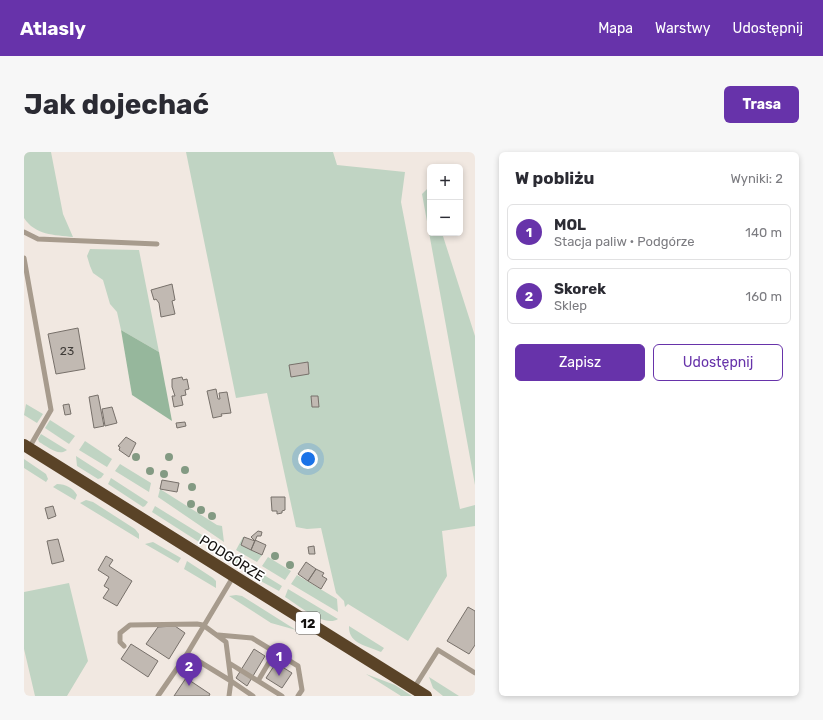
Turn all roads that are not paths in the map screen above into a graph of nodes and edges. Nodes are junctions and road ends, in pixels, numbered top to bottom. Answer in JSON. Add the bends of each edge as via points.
{"nodes":[{"id":1,"x":24,"y":232,"type":"edge"},
{"id":2,"x":157,"y":244,"type":"dead end"},
{"id":3,"x":24,"y":258,"type":"edge"},
{"id":4,"x":26,"y":446,"type":"edge"},
{"id":5,"x":233,"y":577,"type":"junction"},
{"id":6,"x":203,"y":625,"type":"junction"},
{"id":7,"x":218,"y":635,"type":"junction"},
{"id":8,"x":124,"y":646,"type":"dead end"},
{"id":9,"x":275,"y":652,"type":"junction"},
{"id":10,"x":187,"y":654,"type":"junction"},
{"id":11,"x":228,"y":663,"type":"junction"},
{"id":12,"x":475,"y":673,"type":"edge"},
{"id":13,"x":231,"y":681,"type":"junction"},
{"id":14,"x":258,"y":681,"type":"junction"},
{"id":15,"x":414,"y":688,"type":"junction"},
{"id":16,"x":158,"y":696,"type":"edge"},
{"id":17,"x":229,"y":696,"type":"edge"},
{"id":18,"x":253,"y":696,"type":"edge"},
{"id":19,"x":282,"y":696,"type":"edge"},
{"id":20,"x":298,"y":696,"type":"edge"},
{"id":21,"x":426,"y":696,"type":"edge"}],
"edges":[{"from":1,"to":2,"type":"lane","via":[[38,239]]},
{"from":3,"to":4,"type":"lane","via":[[51,410]]},
{"from":4,"to":5,"type":"highway","name":"PODGÓRZE","number":"12"},
{"from":5,"to":6,"type":"lane"},
{"from":5,"to":15,"type":"highway","name":"PODGÓRZE","number":"12"},
{"from":6,"to":7,"type":"lane"},
{"from":6,"to":8,"type":"lane","via":[[130,625],[120,633],[120,642]]},
{"from":6,"to":10,"type":"lane"},
{"from":7,"to":9,"type":"lane","via":[[252,638]]},
{"from":7,"to":11,"type":"lane","via":[[226,642]]},
{"from":9,"to":14,"type":"lane"},
{"from":9,"to":20,"type":"lane","via":[[298,666],[302,690]]},
{"from":10,"to":13,"type":"lane"},
{"from":10,"to":16,"type":"lane"},
{"from":11,"to":13,"type":"lane"},
{"from":11,"to":14,"type":"lane"},
{"from":12,"to":15,"type":"lane","via":[[438,650]]},
{"from":13,"to":17,"type":"lane"},
{"from":13,"to":18,"type":"lane"},
{"from":14,"to":19,"type":"lane"},
{"from":15,"to":21,"type":"highway","name":"PODGÓRZE","number":"12"}]}
